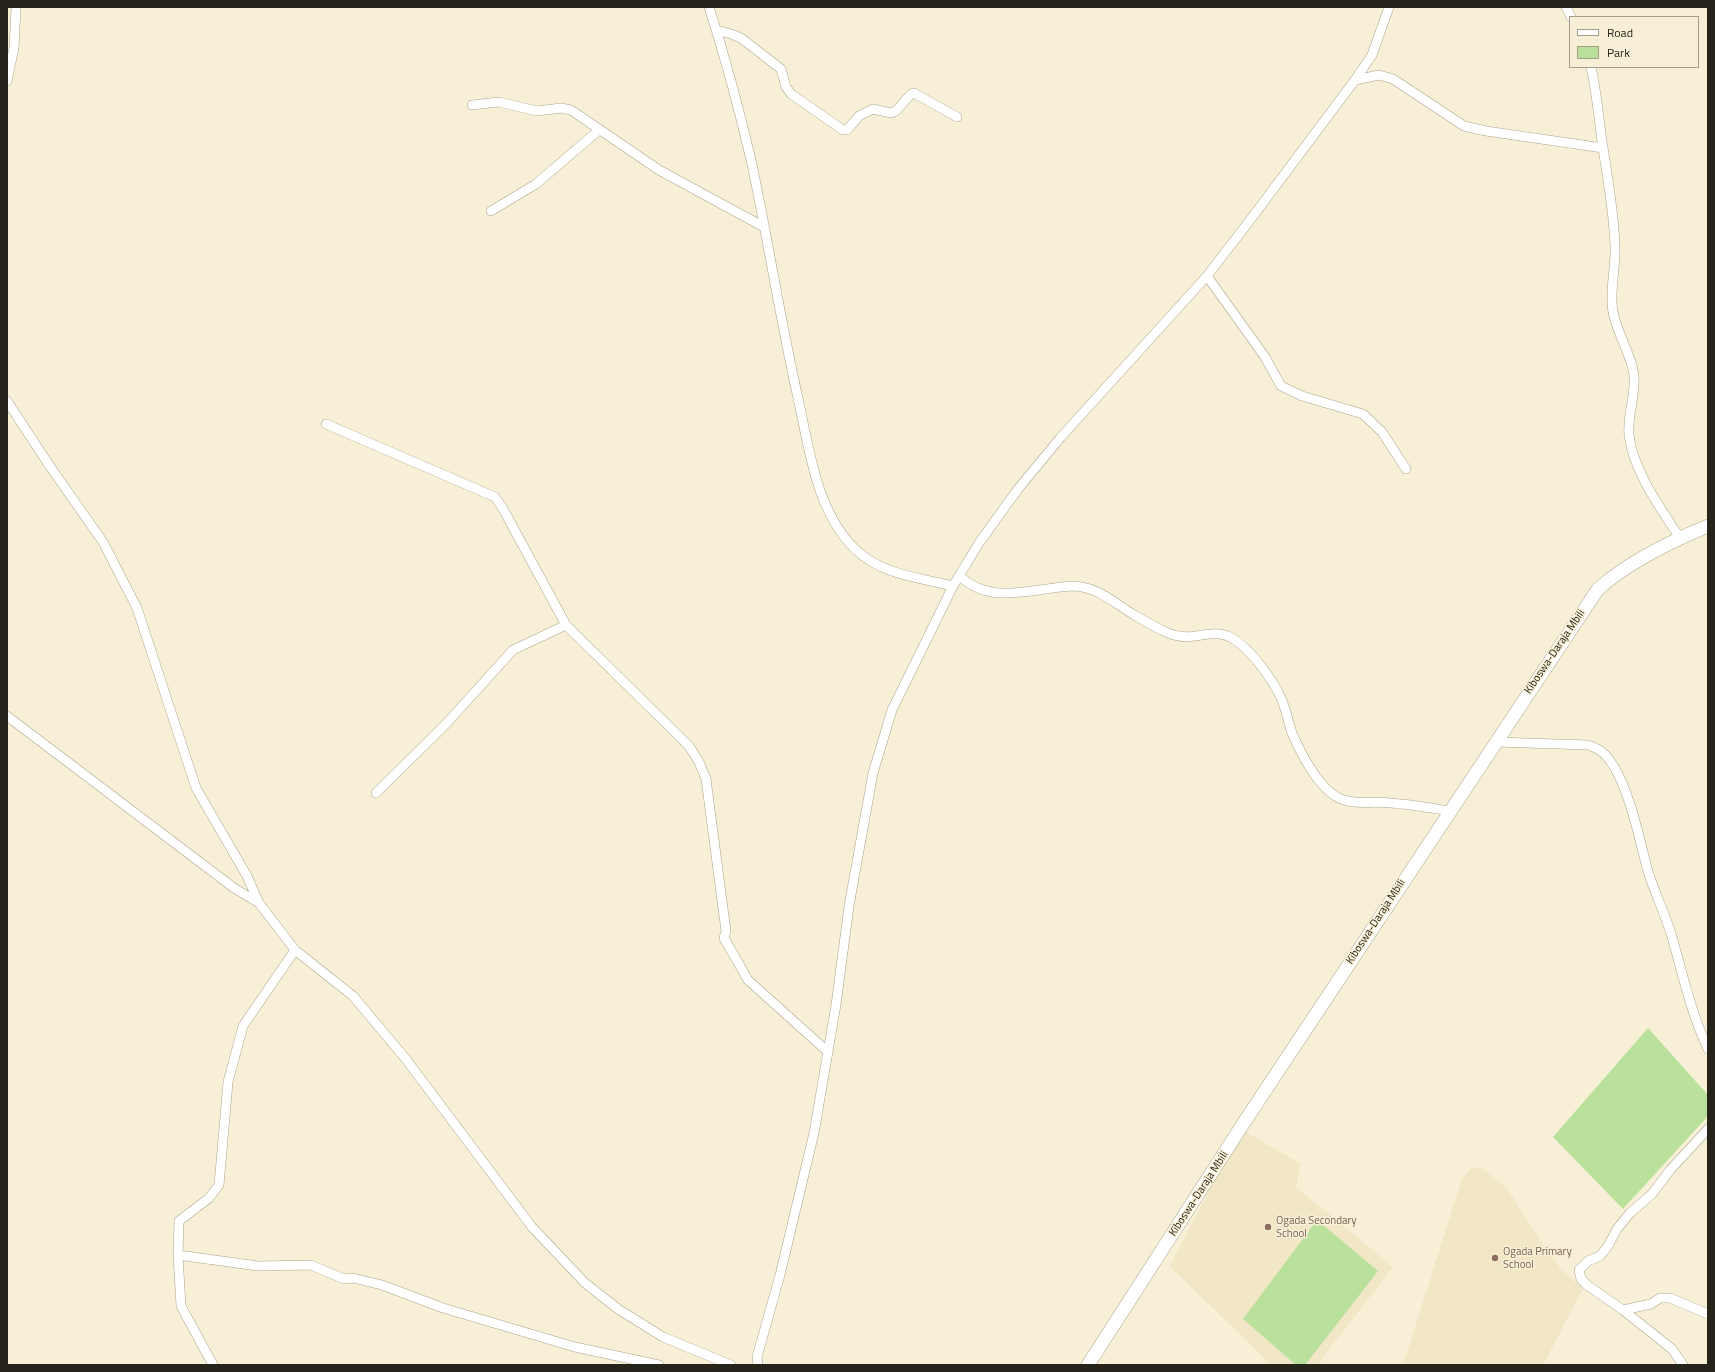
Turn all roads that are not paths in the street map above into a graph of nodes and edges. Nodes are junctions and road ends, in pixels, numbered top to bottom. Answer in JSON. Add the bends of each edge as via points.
{"nodes":[{"id":1,"x":16,"y":7,"type":"edge"},
{"id":2,"x":709,"y":7,"type":"edge"},
{"id":3,"x":1389,"y":7,"type":"edge"},
{"id":4,"x":1566,"y":7,"type":"edge"},
{"id":5,"x":1570,"y":16,"type":"edge"},
{"id":6,"x":716,"y":30,"type":"junction"},
{"id":7,"x":1591,"y":68,"type":"edge"},
{"id":8,"x":1355,"y":80,"type":"junction"},
{"id":9,"x":7,"y":82,"type":"edge"},
{"id":10,"x":472,"y":104,"type":"dead end"},
{"id":11,"x":957,"y":118,"type":"dead end"},
{"id":12,"x":599,"y":130,"type":"junction"},
{"id":13,"x":1603,"y":148,"type":"junction"},
{"id":14,"x":491,"y":212,"type":"dead end"},
{"id":15,"x":764,"y":227,"type":"junction"},
{"id":16,"x":1207,"y":276,"type":"junction"},
{"id":17,"x":7,"y":401,"type":"edge"},
{"id":18,"x":326,"y":424,"type":"dead end"},
{"id":19,"x":1406,"y":469,"type":"dead end"},
{"id":20,"x":1708,"y":526,"type":"edge"},
{"id":21,"x":1680,"y":538,"type":"junction"},
{"id":22,"x":960,"y":576,"type":"junction"},
{"id":23,"x":953,"y":586,"type":"junction"},
{"id":24,"x":566,"y":625,"type":"junction"},
{"id":25,"x":7,"y":716,"type":"edge"},
{"id":26,"x":1496,"y":742,"type":"junction"},
{"id":27,"x":376,"y":792,"type":"dead end"},
{"id":28,"x":1450,"y":811,"type":"junction"},
{"id":29,"x":259,"y":903,"type":"junction"},
{"id":30,"x":295,"y":950,"type":"junction"},
{"id":31,"x":1708,"y":1049,"type":"edge"},
{"id":32,"x":828,"y":1052,"type":"junction"},
{"id":33,"x":1708,"y":1129,"type":"edge"},
{"id":34,"x":178,"y":1255,"type":"junction"},
{"id":35,"x":1623,"y":1310,"type":"junction"},
{"id":36,"x":1708,"y":1314,"type":"edge"},
{"id":37,"x":213,"y":1365,"type":"edge"},
{"id":38,"x":659,"y":1365,"type":"edge"},
{"id":39,"x":731,"y":1365,"type":"edge"},
{"id":40,"x":758,"y":1365,"type":"edge"},
{"id":41,"x":1088,"y":1365,"type":"edge"},
{"id":42,"x":1683,"y":1365,"type":"edge"}],
"edges":[{"from":1,"to":9,"type":"street","via":[[14,48]]},
{"from":2,"to":6,"type":"street"},
{"from":3,"to":8,"type":"street","via":[[1372,54]]},
{"from":4,"to":5,"type":"street"},
{"from":6,"to":11,"type":"street","via":[[741,38],[781,69],[786,87],[791,94],[843,130],[847,130],[859,116],[873,109],[891,113],[896,111],[914,93]]},
{"from":6,"to":15,"type":"street","via":[[750,159]]},
{"from":7,"to":13,"type":"street"},
{"from":8,"to":13,"type":"street","via":[[1379,75],[1393,79],[1464,126],[1486,132]]},
{"from":8,"to":16,"type":"street"},
{"from":10,"to":12,"type":"street","via":[[498,102],[537,111],[566,108]]},
{"from":12,"to":14,"type":"street","via":[[536,184]]},
{"from":12,"to":15,"type":"street","via":[[659,170]]},
{"from":13,"to":21,"type":"street","via":[[1614,217],[1616,253],[1612,292],[1613,313],[1634,375],[1629,436],[1634,455],[1650,490]]},
{"from":15,"to":23,"type":"street","via":[[802,414],[818,482],[832,517],[840,532],[854,548],[876,565],[906,577]]},
{"from":16,"to":19,"type":"street","via":[[1265,357],[1282,386],[1302,396],[1363,414],[1382,432]]},
{"from":16,"to":22,"type":"street","via":[[1033,471],[979,543]]},
{"from":17,"to":29,"type":"street","via":[[103,542],[134,601],[196,788],[247,876]]},
{"from":18,"to":24,"type":"street","via":[[495,497]]},
{"from":20,"to":21,"type":"main road","name":"Kiboswa-Daraja Mbili"},
{"from":21,"to":26,"type":"main road","name":"Kiboswa-Daraja Mbili","via":[[1618,572],[1598,589]]},
{"from":22,"to":23,"type":"street"},
{"from":22,"to":28,"type":"street","via":[[978,589],[1014,594],[1086,586],[1136,617],[1180,637],[1192,638],[1220,633],[1232,638],[1245,648],[1270,679],[1281,698],[1293,734],[1321,783],[1331,793],[1348,801],[1390,803]]},
{"from":23,"to":32,"type":"street","via":[[892,710],[873,773],[849,906]]},
{"from":24,"to":27,"type":"street","via":[[513,650],[445,725]]},
{"from":24,"to":32,"type":"street","via":[[689,746],[699,762],[706,779],[726,931],[724,938],[748,980]]},
{"from":25,"to":29,"type":"street","via":[[234,888]]},
{"from":26,"to":28,"type":"main road","name":"Kiboswa-Daraja Mbili"},
{"from":26,"to":31,"type":"street","via":[[1588,745],[1599,749],[1608,758],[1629,803],[1650,880],[1672,937],[1700,1034]]},
{"from":28,"to":41,"type":"main road","name":"Kiboswa-Daraja Mbili"},
{"from":29,"to":30,"type":"street"},
{"from":30,"to":34,"type":"street","via":[[243,1026],[228,1082],[219,1185],[209,1198],[179,1221]]},
{"from":30,"to":39,"type":"street","via":[[353,996],[405,1058],[532,1226],[585,1283],[618,1309],[663,1337]]},
{"from":32,"to":40,"type":"street","via":[[814,1133],[780,1275],[757,1357]]},
{"from":33,"to":35,"type":"street","via":[[1670,1170],[1652,1194],[1621,1224],[1600,1256],[1588,1261],[1579,1270],[1581,1279],[1587,1285]]},
{"from":34,"to":37,"type":"street","via":[[181,1306]]},
{"from":34,"to":38,"type":"street","via":[[258,1266],[311,1265],[344,1279],[353,1278],[382,1286],[443,1308],[575,1347]]},
{"from":35,"to":36,"type":"street","via":[[1651,1304],[1660,1298],[1670,1298]]},
{"from":35,"to":42,"type":"street","via":[[1672,1349]]}]}
